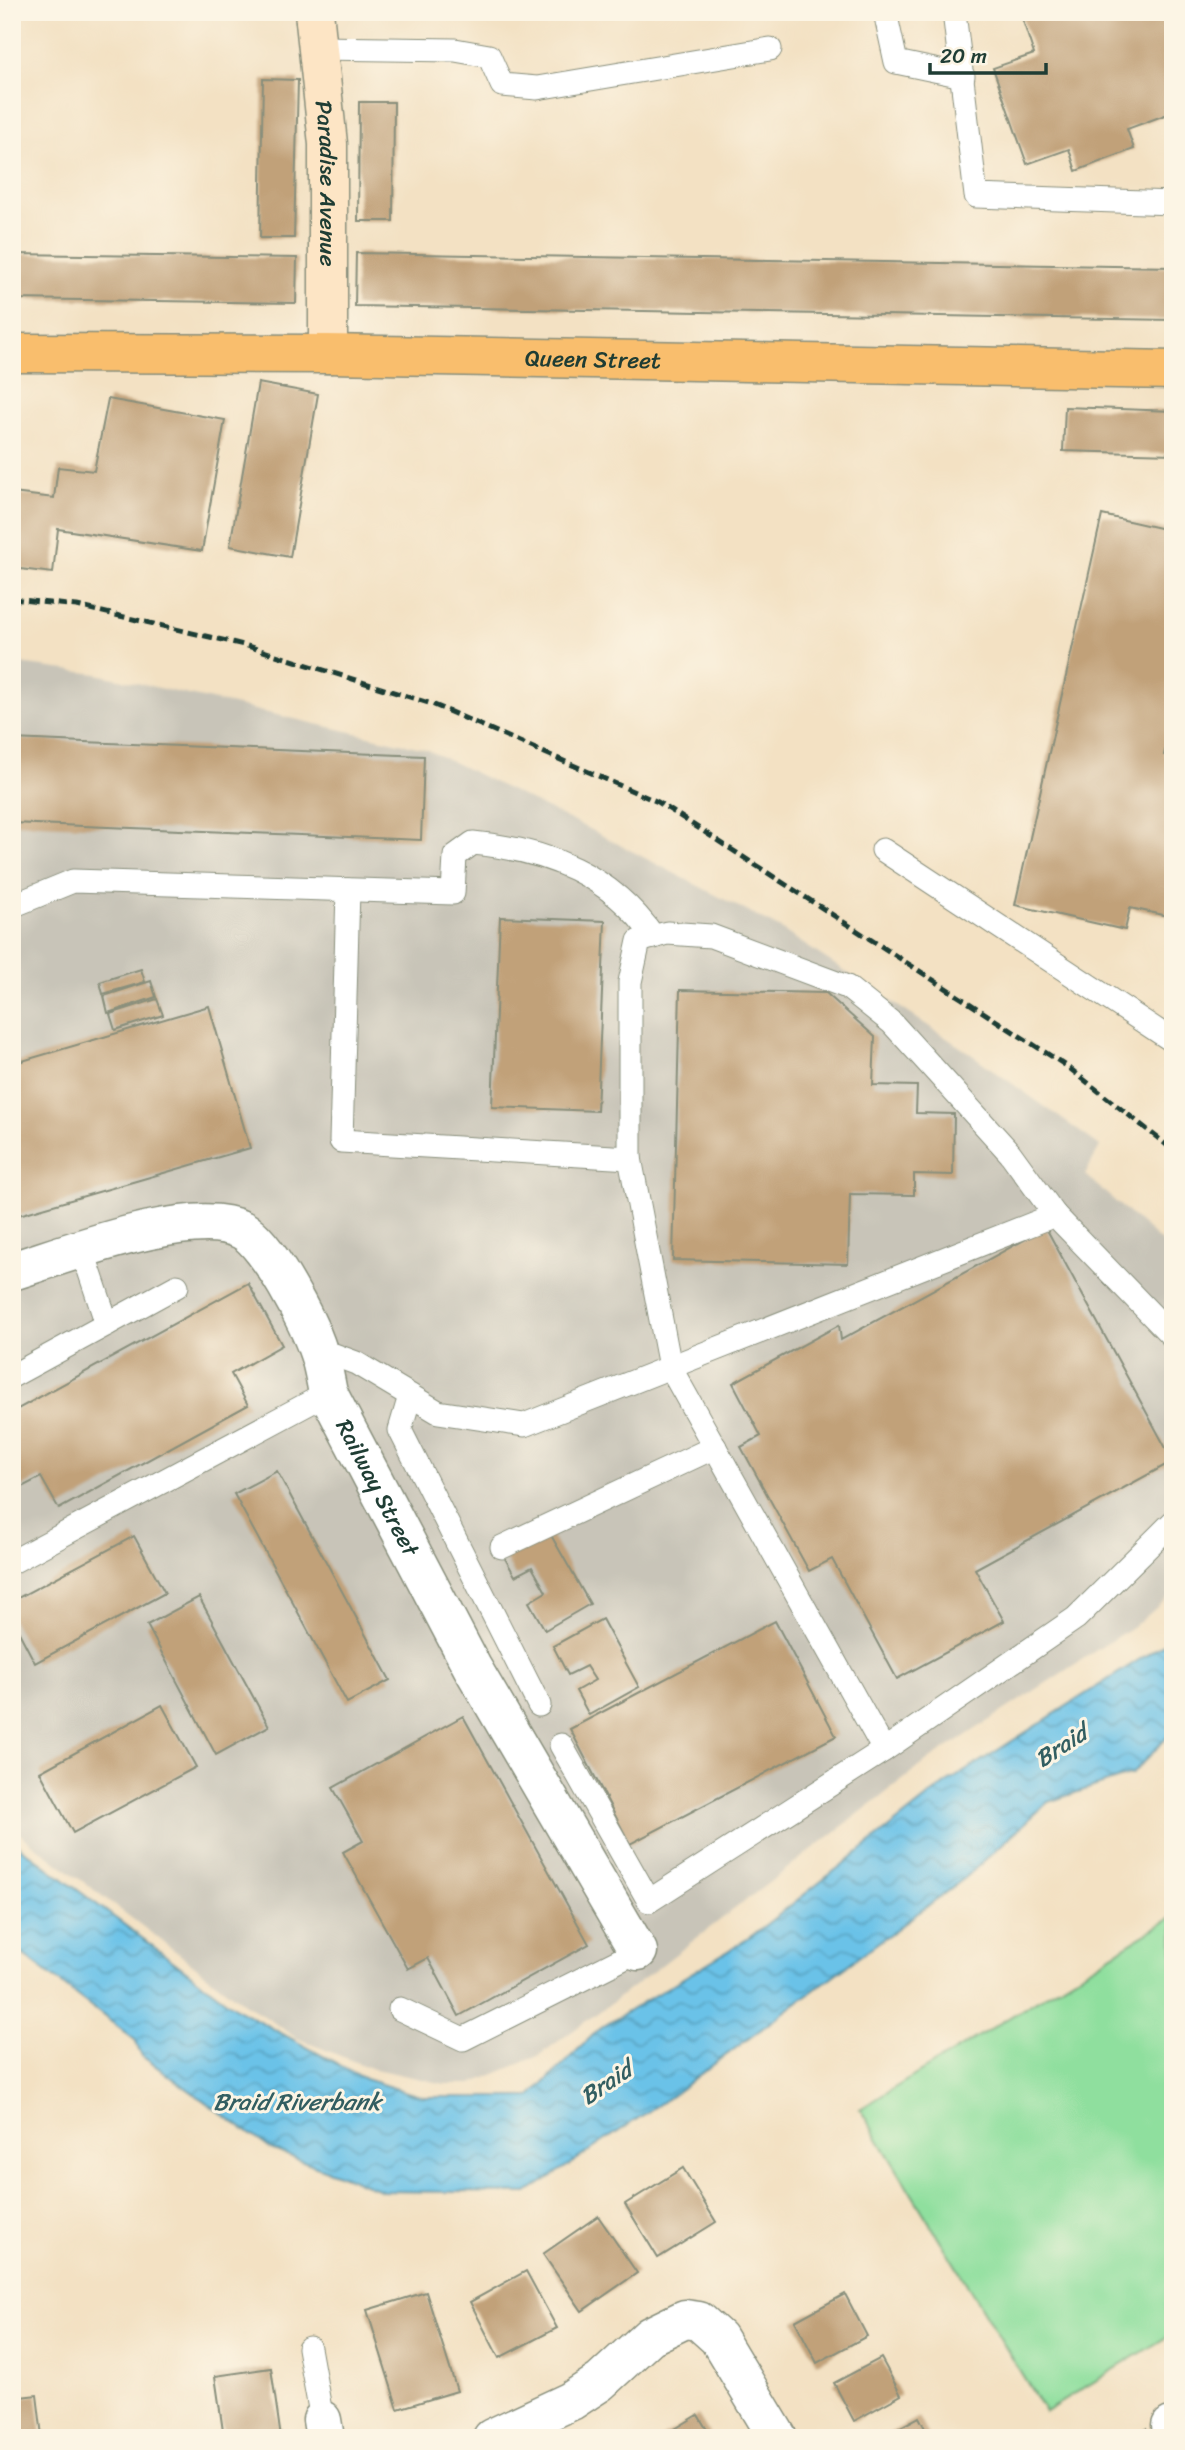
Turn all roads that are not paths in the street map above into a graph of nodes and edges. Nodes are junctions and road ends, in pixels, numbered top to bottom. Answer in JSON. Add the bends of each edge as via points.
{"nodes":[{"id":1,"x":885,"y":12,"type":"edge"},
{"id":2,"x":954,"y":12,"type":"edge"},
{"id":3,"x":316,"y":30,"type":"edge"},
{"id":4,"x":770,"y":49,"type":"dead end"},
{"id":5,"x":963,"y":76,"type":"junction"},
{"id":6,"x":1173,"y":202,"type":"edge"},
{"id":7,"x":12,"y":353,"type":"edge"},
{"id":8,"x":328,"y":354,"type":"junction"},
{"id":9,"x":1173,"y":370,"type":"edge"},
{"id":10,"x":883,"y":850,"type":"dead end"},
{"id":11,"x":348,"y":890,"type":"junction"},
{"id":12,"x":12,"y":906,"type":"edge"},
{"id":13,"x":654,"y":937,"type":"junction"},
{"id":14,"x":1173,"y":1041,"type":"edge"},
{"id":15,"x":630,"y":1158,"type":"junction"},
{"id":16,"x":1055,"y":1215,"type":"junction"},
{"id":17,"x":82,"y":1249,"type":"junction"},
{"id":18,"x":12,"y":1271,"type":"edge"},
{"id":19,"x":177,"y":1286,"type":"dead end"},
{"id":20,"x":107,"y":1324,"type":"junction"},
{"id":21,"x":1173,"y":1338,"type":"edge"},
{"id":22,"x":318,"y":1349,"type":"junction"},
{"id":23,"x":670,"y":1367,"type":"junction"},
{"id":24,"x":12,"y":1376,"type":"edge"},
{"id":25,"x":328,"y":1393,"type":"junction"},
{"id":26,"x":410,"y":1395,"type":"junction"},
{"id":27,"x":715,"y":1447,"type":"junction"},
{"id":28,"x":1173,"y":1522,"type":"edge"},
{"id":29,"x":502,"y":1547,"type":"dead end"},
{"id":30,"x":12,"y":1562,"type":"edge"},
{"id":31,"x":539,"y":1705,"type":"dead end"},
{"id":32,"x":561,"y":1745,"type":"dead end"},
{"id":33,"x":884,"y":1750,"type":"junction"},
{"id":34,"x":638,"y":1951,"type":"joint"},
{"id":35,"x":400,"y":2009,"type":"dead end"},
{"id":36,"x":309,"y":2348,"type":"dead end"},
{"id":37,"x":323,"y":2429,"type":"edge"},
{"id":38,"x":492,"y":2438,"type":"edge"},
{"id":39,"x":778,"y":2438,"type":"edge"}],
"edges":[{"from":1,"to":5,"type":"lane","via":[[896,62]]},
{"from":2,"to":5,"type":"lane"},
{"from":3,"to":4,"type":"lane","via":[[489,55],[502,85],[537,88]]},
{"from":3,"to":8,"type":"street","name":"Paradise Avenue","via":[[328,144]]},
{"from":5,"to":6,"type":"lane","via":[[976,196]]},
{"from":7,"to":8,"type":"main road","name":"Queen Street"},
{"from":8,"to":9,"type":"main road","name":"Queen Street"},
{"from":10,"to":14,"type":"lane"},
{"from":11,"to":12,"type":"lane","via":[[73,881]]},
{"from":11,"to":13,"type":"lane","via":[[453,893],[455,856],[472,843],[519,847],[586,874],[634,908]]},
{"from":11,"to":15,"type":"lane","via":[[341,1141]]},
{"from":13,"to":15,"type":"lane","via":[[639,941],[631,982]]},
{"from":13,"to":16,"type":"lane","via":[[667,933],[711,936],[847,987],[892,1023],[1010,1153]]},
{"from":15,"to":23,"type":"lane"},
{"from":16,"to":21,"type":"lane"},
{"from":16,"to":23,"type":"lane"},
{"from":17,"to":18,"type":"street","name":"Railway Street"},
{"from":17,"to":20,"type":"lane"},
{"from":17,"to":22,"type":"street","name":"Railway Street","via":[[157,1228],[204,1223],[242,1229],[268,1251]]},
{"from":19,"to":20,"type":"lane"},
{"from":20,"to":24,"type":"lane"},
{"from":22,"to":25,"type":"street","name":"Railway Street"},
{"from":22,"to":26,"type":"lane","via":[[356,1363]]},
{"from":23,"to":26,"type":"lane","via":[[524,1425],[438,1412]]},
{"from":23,"to":27,"type":"lane"},
{"from":25,"to":30,"type":"lane"},
{"from":25,"to":34,"type":"street","name":"Railway Street","via":[[472,1667]]},
{"from":26,"to":31,"type":"lane","via":[[400,1430]]},
{"from":27,"to":29,"type":"lane"},
{"from":27,"to":33,"type":"lane"},
{"from":28,"to":33,"type":"lane","via":[[1076,1618]]},
{"from":32,"to":33,"type":"lane","via":[[649,1901]]},
{"from":34,"to":35,"type":"lane","via":[[463,2039]]},
{"from":36,"to":37,"type":"lane"},
{"from":38,"to":39,"type":"street","via":[[571,2401],[600,2382],[650,2336],[685,2319],[699,2320],[718,2338]]}]}
